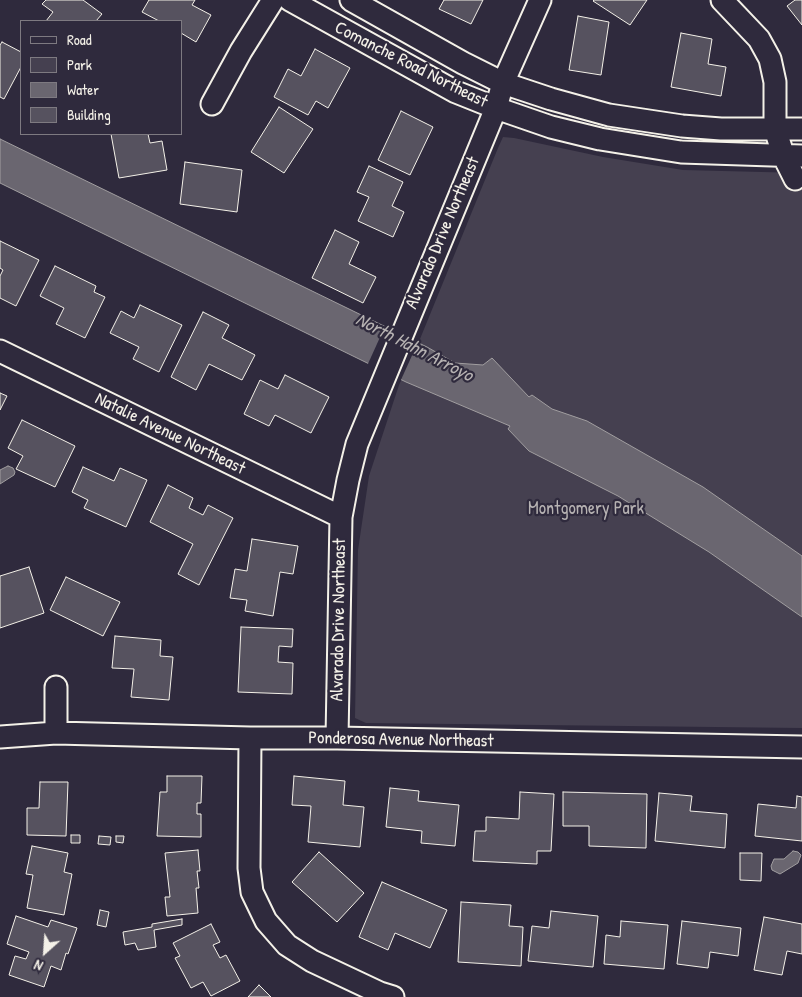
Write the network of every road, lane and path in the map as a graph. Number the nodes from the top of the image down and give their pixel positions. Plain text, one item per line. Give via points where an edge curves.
1 (273, 0) edge
2 (290, 0) edge
3 (350, 0) edge
4 (540, 0) edge
5 (722, 0) edge
6 (503, 83) junction
7 (212, 104) dead end
8 (496, 108) junction
9 (802, 129) edge
10 (775, 130) junction
11 (793, 157) edge
12 (795, 179) dead end
13 (0, 350) edge
14 (341, 517) junction
15 (56, 687) dead end
16 (56, 733) junction
17 (0, 737) edge
18 (250, 738) junction
19 (337, 738) junction
20 (802, 748) edge
21 (393, 997) edge

1 - 7 street
2 - 8 street, Comanche Road Northeast via 456,92
3 - 6 street, Comanche Road Northeast
4 - 6 street, Alvarado Drive Northeast
5 - 10 street via 759,39 770,59 775,82
6 - 8 street, Alvarado Drive Northeast
6 - 10 street, Comanche Road Northeast via 609,115 682,126
8 - 11 street, Comanche Road Northeast via 600,140 681,152
8 - 14 street, Alvarado Drive Northeast via 358,444
9 - 10 street, Comanche Road Northeast
10 - 11 street
11 - 12 street
13 - 14 street, Natalie Avenue Northeast
14 - 19 street, Alvarado Drive Northeast
15 - 16 street
16 - 17 street, Ponderosa Avenue Northeast
16 - 18 street, Ponderosa Avenue Northeast
18 - 19 street, Ponderosa Avenue Northeast
18 - 21 street via 248,868 252,892 266,921 287,944 312,961
19 - 20 street, Ponderosa Avenue Northeast

